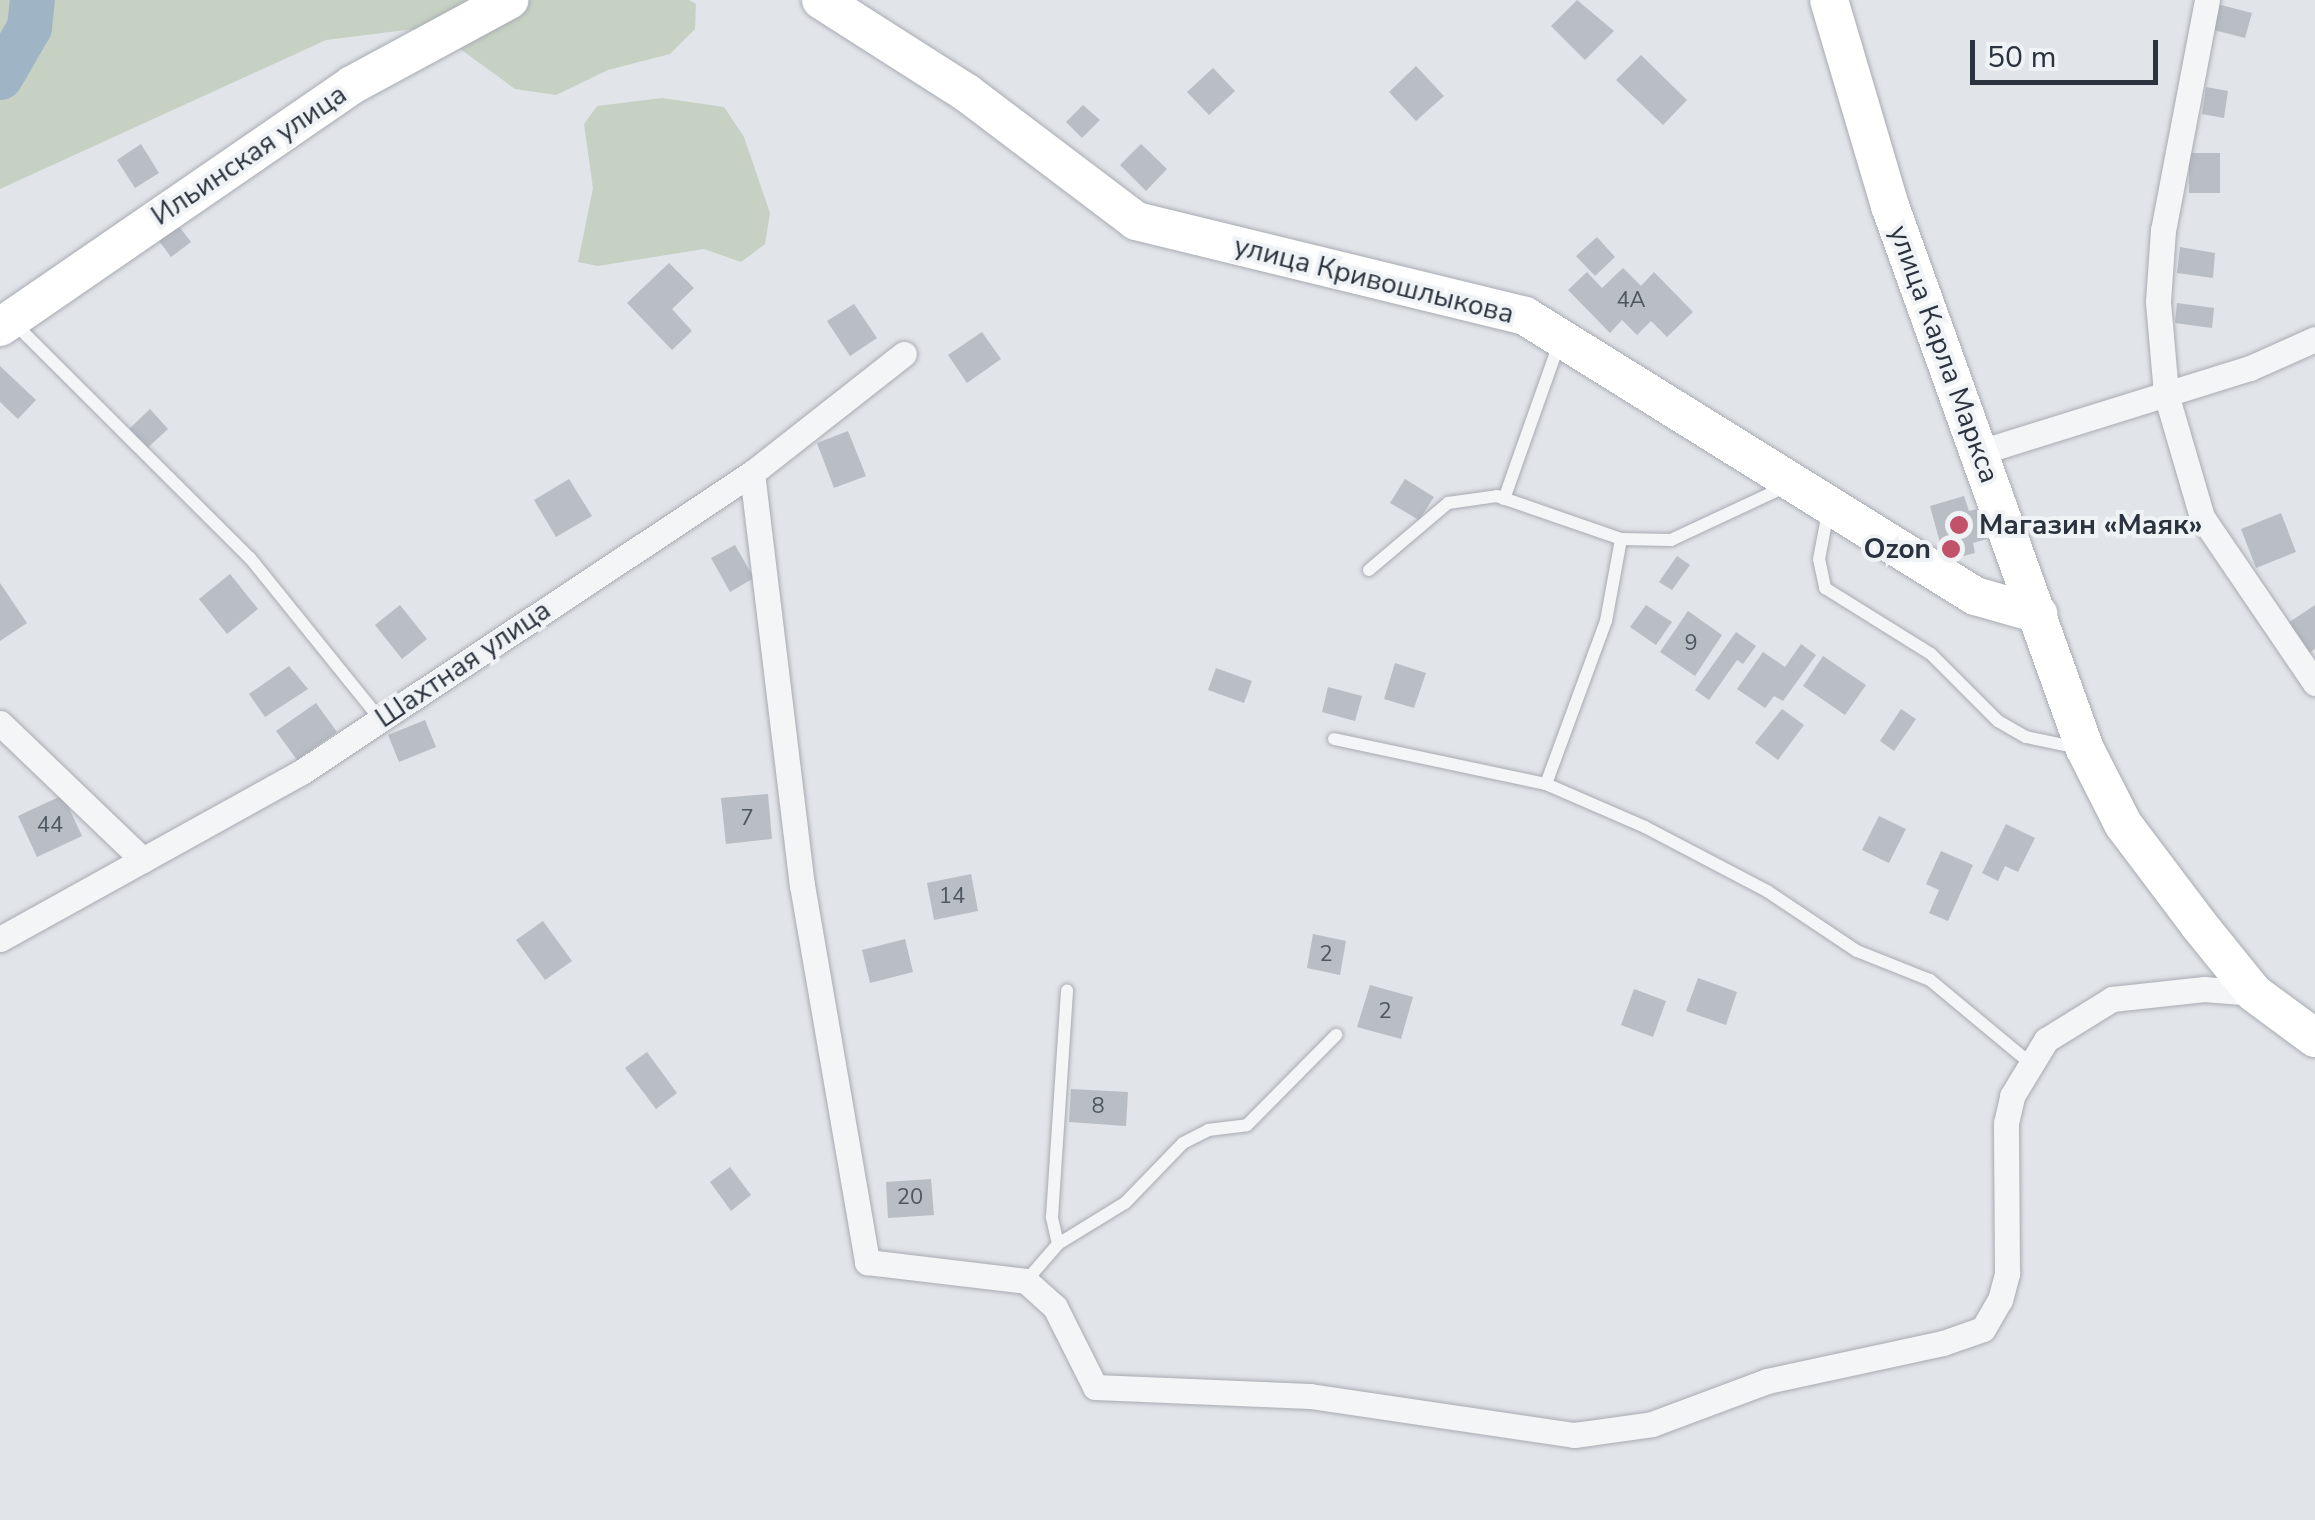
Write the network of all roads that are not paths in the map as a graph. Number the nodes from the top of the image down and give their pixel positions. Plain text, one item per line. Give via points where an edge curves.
1 (509, 0) edge
2 (821, 0) edge
3 (1830, 0) edge
4 (2208, 0) edge
5 (5, 323) edge
6 (1561, 338) junction
7 (2315, 339) edge
8 (904, 354) dead end
9 (2166, 394) junction
10 (1980, 452) junction
11 (752, 472) junction
12 (1794, 483) junction
13 (1504, 499) junction
14 (1830, 505) junction
15 (1620, 538) junction
16 (1369, 570) dead end
17 (2038, 614) junction
18 (2315, 682) edge
19 (380, 719) junction
20 (0, 723) edge
21 (1334, 740) dead end
22 (2085, 749) junction
23 (1546, 784) junction
24 (144, 860) junction
25 (0, 939) edge
26 (1067, 990) dead end
27 (2254, 993) junction
28 (1336, 1036) dead end
29 (2315, 1038) edge
30 (2030, 1063) junction
31 (1058, 1244) junction
32 (1026, 1282) junction

1 - 5 street, Ильинская улица via 352,85
2 - 6 street, улица Кривошлыкова via 966,93 1136,220 1525,316
3 - 10 street, улица Карла Маркса via 1862,121
4 - 9 street via 2163,230 2158,302
5 - 19 lane via 250,558
6 - 12 street, улица Кривошлыкова
6 - 13 lane
7 - 9 street
8 - 11 street, Шахтная улица
9 - 10 street
9 - 18 street via 2202,517
10 - 17 street, улица Карла Маркса
11 - 19 street, Шахтная улица
11 - 32 street via 802,885 867,1262
12 - 14 street, улица Кривошлыкова
12 - 15 lane via 1671,540
13 - 15 lane
13 - 16 lane via 1448,504
14 - 17 street, улица Кривошлыкова via 1975,596
14 - 22 lane via 1819,559 1826,588 1931,654 1998,721 2026,737
15 - 23 lane via 1606,621
17 - 22 street, улица Карла Маркса
19 - 24 street, Шахтная улица via 300,773
20 - 24 street
21 - 23 lane
22 - 27 street, улица Карла Маркса via 2123,824
23 - 30 lane via 1767,891 1857,951 1930,980
24 - 25 street, Шахтная улица
26 - 31 lane via 1052,1217
27 - 29 street, улица Карла Маркса
27 - 30 street via 2204,989 2112,999 2046,1040
28 - 31 lane via 1246,1125 1208,1130 1183,1142 1125,1204
30 - 32 street via 2006,1123 2006,1272 1983,1328 1767,1381 1652,1424 1574,1435 1310,1396 1095,1386 1055,1307
31 - 32 lane

